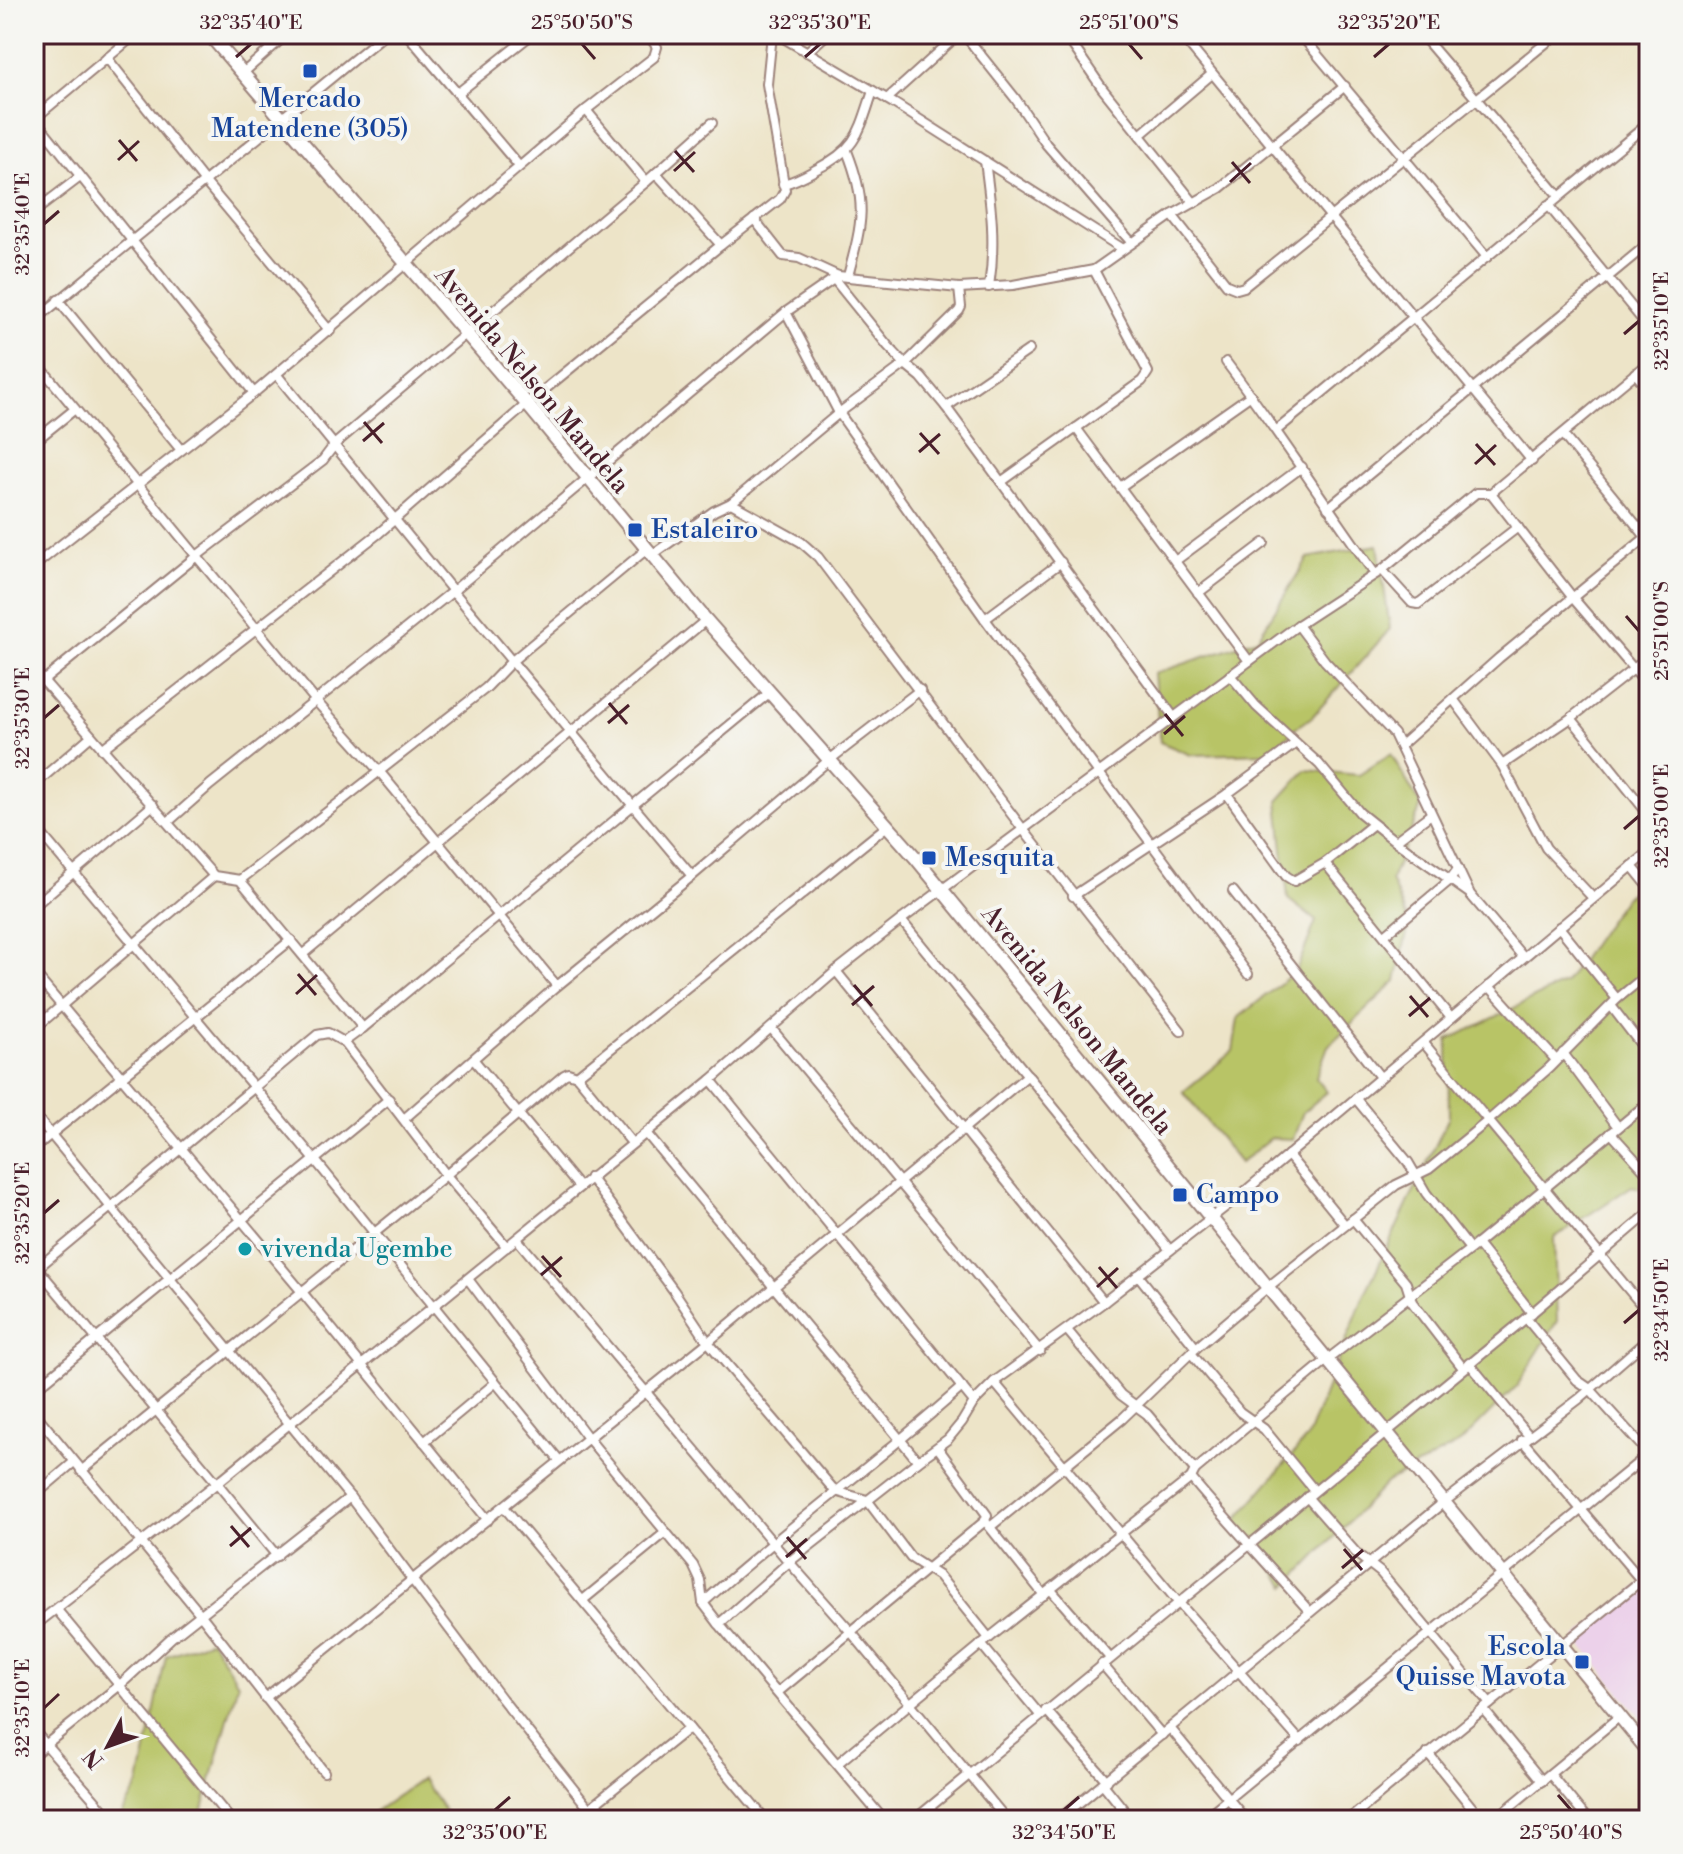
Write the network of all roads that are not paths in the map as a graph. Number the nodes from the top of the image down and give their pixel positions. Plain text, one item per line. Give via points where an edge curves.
1 (136, 34) edge
2 (209, 34) edge
3 (232, 34) edge
4 (287, 34) edge
5 (385, 34) edge
6 (407, 34) edge
7 (532, 34) edge
8 (648, 34) edge
9 (774, 34) edge
10 (827, 34) edge
11 (961, 34) edge
12 (1065, 34) edge
13 (1180, 34) edge
14 (1300, 34) edge
15 (1421, 34) edge
16 (1557, 34) edge
17 (219, 45) junction
18 (807, 52) junction
19 (107, 58) junction
20 (243, 73) junction
21 (1212, 74) junction
22 (1345, 86) junction
23 (873, 91) junction
24 (458, 93) junction
25 (887, 99) junction
26 (1478, 99) junction
27 (586, 110) junction
28 (34, 118) edge
29 (282, 120) junction
30 (712, 123) dead end
31 (1649, 123) edge
32 (1140, 135) junction
33 (1271, 145) junction
34 (847, 151) junction
35 (1406, 158) junction
36 (985, 161) junction
37 (519, 166) junction
38 (656, 173) junction
39 (80, 177) junction
40 (205, 182) junction
41 (646, 182) junction
42 (783, 184) junction
43 (1559, 196) junction
44 (1194, 203) junction
45 (1548, 205) junction
46 (34, 212) edge
47 (1172, 215) junction
48 (1330, 215) junction
49 (754, 219) junction
50 (131, 243) junction
51 (1132, 243) junction
52 (1649, 243) edge
53 (721, 245) junction
54 (1123, 249) junction
55 (1487, 257) junction
56 (405, 265) junction
57 (1094, 270) junction
58 (848, 276) junction
59 (836, 278) junction
60 (1607, 278) junction
61 (989, 287) junction
62 (959, 288) junction
63 (58, 300) junction
64 (786, 312) junction
65 (1413, 316) junction
66 (34, 321) edge
67 (1649, 328) edge
68 (330, 331) junction
69 (464, 334) junction
70 (1029, 350) dead end
71 (34, 359) edge
72 (1226, 362) dead end
73 (1649, 362) edge
74 (905, 364) junction
75 (1635, 373) junction
76 (277, 375) junction
77 (1472, 389) junction
78 (1649, 390) edge
79 (254, 393) junction
80 (1251, 395) junction
81 (527, 404) junction
82 (946, 407) junction
83 (75, 409) junction
84 (839, 413) junction
85 (1076, 428) junction
86 (1277, 430) junction
87 (1563, 435) junction
88 (34, 442) edge
89 (335, 444) junction
90 (181, 450) junction
91 (1532, 461) junction
92 (1302, 467) junction
93 (586, 478) junction
94 (1001, 482) junction
95 (137, 483) junction
96 (1120, 487) junction
97 (1491, 493) junction
98 (731, 503) junction
99 (1328, 508) junction
100 (395, 519) junction
101 (1518, 527) junction
102 (1648, 536) edge
103 (1264, 543) dead end
104 (650, 552) junction
105 (198, 555) junction
106 (1175, 561) junction
107 (1061, 562) junction
108 (34, 566) edge
109 (1378, 572) junction
110 (453, 591) junction
111 (1198, 593) junction
112 (1573, 598) junction
113 (985, 619) junction
114 (706, 620) junction
115 (1298, 625) junction
116 (256, 628) junction
117 (1649, 657) edge
118 (512, 661) junction
119 (1249, 661) junction
120 (34, 670) edge
121 (1634, 670) junction
122 (1230, 675) junction
123 (43, 681) junction
124 (1649, 687) edge
125 (920, 690) junction
126 (769, 693) junction
127 (1453, 699) junction
128 (316, 701) junction
129 (1173, 716) junction
130 (1571, 718) junction
131 (573, 732) junction
132 (91, 736) junction
133 (1296, 743) junction
134 (1400, 746) junction
135 (102, 749) junction
136 (828, 761) junction
137 (1502, 765) junction
138 (379, 771) junction
139 (1099, 773) junction
140 (34, 785) edge
141 (1227, 794) junction
142 (633, 804) junction
143 (153, 805) junction
144 (1431, 814) junction
145 (1649, 815) edge
146 (168, 822) junction
147 (34, 825) edge
148 (1372, 825) junction
149 (887, 826) junction
150 (1022, 828) junction
151 (1395, 841) junction
152 (439, 844) junction
153 (1151, 845) junction
154 (1649, 852) edge
155 (1325, 863) junction
156 (1632, 866) junction
157 (1458, 869) junction
158 (75, 873) junction
159 (214, 876) junction
160 (692, 876) junction
161 (240, 880) junction
162 (1449, 881) junction
163 (1649, 887) edge
164 (941, 889) junction
165 (1233, 891) dead end
166 (1469, 893) junction
167 (1073, 896) junction
168 (1593, 898) junction
169 (34, 906) edge
170 (500, 916) junction
171 (901, 920) junction
172 (1559, 927) junction
173 (1386, 934) junction
174 (291, 940) junction
175 (134, 944) junction
176 (303, 954) junction
177 (1523, 957) junction
178 (836, 971) junction
179 (34, 973) edge
180 (1649, 973) edge
181 (1248, 974) dead end
182 (557, 986) junction
183 (1489, 986) junction
184 (1614, 1003) junction
185 (63, 1005) junction
186 (195, 1016) junction
187 (1451, 1018) junction
188 (363, 1028) junction
189 (771, 1028) junction
190 (34, 1029) edge
191 (1181, 1031) dead end
192 (344, 1042) junction
193 (1423, 1042) junction
194 (1649, 1055) edge
195 (1560, 1056) junction
196 (474, 1060) junction
197 (1028, 1075) junction
198 (577, 1076) junction
199 (123, 1077) junction
200 (1380, 1077) junction
201 (711, 1080) junction
202 (255, 1088) junction
203 (389, 1099) junction
204 (1356, 1099) junction
205 (1649, 1102) edge
206 (34, 1114) edge
207 (518, 1114) junction
208 (404, 1119) junction
209 (1489, 1120) junction
210 (965, 1128) junction
211 (1614, 1130) junction
212 (646, 1133) junction
213 (50, 1134) junction
214 (632, 1143) junction
215 (34, 1148) edge
216 (181, 1148) junction
217 (1288, 1155) junction
218 (315, 1160) junction
219 (446, 1175) junction
220 (1649, 1175) edge
221 (1416, 1176) junction
222 (590, 1177) junction
223 (900, 1181) junction
224 (579, 1187) junction
225 (1545, 1188) junction
226 (110, 1207) junction
227 (1649, 1213) edge
228 (1211, 1218) junction
229 (241, 1221) junction
230 (1349, 1222) junction
231 (375, 1233) junction
232 (836, 1233) junction
233 (517, 1239) junction
234 (1474, 1246) junction
235 (507, 1247) junction
236 (1170, 1250) junction
237 (1600, 1254) junction
238 (35, 1268) edge
239 (1138, 1275) junction
240 (468, 1279) junction
241 (169, 1281) junction
242 (772, 1286) junction
243 (1268, 1287) junction
244 (302, 1292) junction
245 (1410, 1296) junction
246 (1104, 1302) junction
247 (433, 1306) junction
248 (1649, 1314) edge
249 (1529, 1316) junction
250 (1067, 1330) junction
251 (95, 1339) junction
252 (1648, 1341) edge
253 (708, 1342) junction
254 (1040, 1351) junction
255 (1193, 1351) junction
256 (230, 1353) junction
257 (1328, 1359) junction
258 (361, 1365) junction
259 (1466, 1366) junction
260 (994, 1382) junction
261 (495, 1383) junction
262 (962, 1387) junction
263 (1590, 1389) junction
264 (34, 1390) edge
265 (646, 1390) junction
266 (974, 1402) junction
267 (1137, 1406) junction
268 (156, 1410) junction
269 (34, 1412) edge
270 (1254, 1421) junction
271 (290, 1425) junction
272 (1386, 1431) junction
273 (588, 1438) junction
274 (1525, 1438) junction
275 (902, 1440) junction
276 (424, 1442) junction
277 (938, 1448) junction
278 (1649, 1454) edge
279 (559, 1460) junction
280 (918, 1461) junction
281 (74, 1462) junction
282 (1064, 1467) junction
283 (81, 1471) junction
284 (1193, 1474) junction
285 (217, 1483) junction
286 (835, 1491) junction
287 (1311, 1493) junction
288 (34, 1496) edge
289 (350, 1497) junction
290 (867, 1500) junction
291 (1444, 1502) junction
292 (504, 1507) junction
293 (1582, 1510) junction
294 (488, 1520) junction
295 (988, 1524) junction
296 (666, 1532) junction
297 (1122, 1535) junction
298 (142, 1542) junction
299 (772, 1542) junction
300 (1250, 1545) junction
301 (277, 1556) junction
302 (789, 1562) junction
303 (1370, 1563) junction
304 (926, 1569) junction
305 (1503, 1574) junction
306 (1649, 1574) edge
307 (414, 1579) junction
308 (1641, 1580) junction
309 (1048, 1593) junction
310 (583, 1600) junction
311 (1178, 1602) junction
312 (703, 1603) junction
313 (57, 1610) junction
314 (1310, 1612) junction
315 (201, 1615) junction
316 (719, 1624) junction
317 (34, 1626) edge
318 (851, 1632) junction
319 (1432, 1634) junction
320 (985, 1641) junction
321 (1562, 1647) junction
322 (1106, 1661) junction
323 (1239, 1671) junction
324 (120, 1685) junction
325 (778, 1692) junction
326 (265, 1698) junction
327 (911, 1704) junction
328 (1486, 1706) junction
329 (1043, 1712) junction
330 (1620, 1716) junction
331 (689, 1728) junction
332 (1170, 1728) junction
333 (34, 1731) edge
334 (1162, 1735) junction
335 (1300, 1741) junction
336 (45, 1745) junction
337 (1649, 1752) edge
338 (1428, 1753) junction
339 (34, 1754) edge
340 (837, 1764) junction
341 (324, 1772) dead end
342 (969, 1774) junction
343 (1550, 1774) junction
344 (1542, 1781) junction
345 (1105, 1783) junction
346 (1229, 1798) junction
347 (589, 1809) junction
348 (1649, 1811) edge
349 (1353, 1818) edge
350 (112, 1820) edge
351 (231, 1820) edge
352 (575, 1820) edge
353 (598, 1820) edge
354 (766, 1820) edge
355 (884, 1820) edge
356 (914, 1820) edge
357 (1007, 1820) edge
358 (1058, 1820) edge
359 (1132, 1820) edge
360 (1202, 1820) edge
361 (1246, 1820) edge
362 (1482, 1820) edge
363 (1494, 1820) edge
364 (1588, 1820) edge
365 (1638, 1820) edge

1 - 19 street
2 - 17 street, Avenida Nelson Mandela
3 - 17 street
4 - 20 street
5 - 29 street
6 - 24 street
7 - 24 street
8 - 27 street via 657,47 654,57
9 - 18 street
9 - 42 street via 767,84
10 - 18 street
11 - 25 street
11 - 51 street via 1055,156
12 - 32 street
13 - 21 street
14 - 22 street
15 - 26 street
16 - 26 street
17 - 20 street, Avenida Nelson Mandela
18 - 23 street
19 - 28 street
19 - 40 street
20 - 29 street, Avenida Nelson Mandela
21 - 32 street
21 - 33 street
22 - 33 street
22 - 35 street
23 - 25 street
23 - 34 street
24 - 37 street
25 - 36 street
26 - 35 street
26 - 43 street
27 - 37 street
27 - 41 street
28 - 39 street
29 - 40 street
29 - 56 street, Avenida Nelson Mandela
30 - 38 street
31 - 43 street
32 - 44 street
33 - 44 street
33 - 48 street
34 - 42 street
34 - 58 street via 862,207
35 - 48 street
35 - 55 street
36 - 54 street
36 - 61 street via 994,228
37 - 56 street
38 - 41 street
38 - 53 street
39 - 46 street
39 - 50 street
40 - 50 street
40 - 68 street
41 - 69 street
42 - 49 street via 784,195
43 - 45 street
44 - 47 street
45 - 55 street
45 - 60 street
47 - 48 street via 1227,285 1237,289
47 - 51 street
48 - 65 street
49 - 53 street
49 - 59 street via 783,256 799,258
50 - 63 street
50 - 79 street
51 - 54 street
52 - 60 street
53 - 81 street
54 - 57 street
55 - 65 street
56 - 68 street
56 - 69 street, Avenida Nelson Mandela
57 - 61 street
57 - 85 street via 1148,372
58 - 59 street
58 - 62 street
59 - 64 street
59 - 74 street
60 - 67 street
60 - 77 street
61 - 62 street
62 - 74 street via 959,311
63 - 66 street
63 - 90 street
64 - 84 street
64 - 93 street
65 - 77 street
65 - 86 street
68 - 76 street
69 - 81 street, Avenida Nelson Mandela
69 - 89 street
70 - 82 street
71 - 83 street
72 - 80 street
73 - 75 street
74 - 82 street
74 - 84 street
75 - 78 street
75 - 87 street
76 - 79 street
76 - 89 street
77 - 91 street
77 - 99 street
79 - 90 street
80 - 86 street
80 - 96 street
81 - 93 street, Avenida Nelson Mandela
81 - 100 street
82 - 94 street
83 - 88 street
83 - 95 street
84 - 98 street
84 - 113 street
85 - 94 street
85 - 96 street
86 - 92 street
87 - 91 street
87 - 102 street
89 - 100 street
89 - 105 street via 323,460
90 - 95 street
91 - 97 street
92 - 99 street
92 - 106 street
93 - 104 street, Avenida Nelson Mandela
93 - 110 street
94 - 107 street
95 - 105 street
95 - 108 street
96 - 106 street
97 - 101 street
97 - 109 street via 1476,493
98 - 104 street
98 - 125 street via 818,557
99 - 109 street
100 - 110 street
100 - 116 street
101 - 109 street via 1418,604
101 - 112 street
102 - 112 street
103 - 111 street
104 - 114 street, Avenida Nelson Mandela
104 - 118 street
105 - 116 street
105 - 123 street
106 - 111 street
107 - 113 street
107 - 129 street
109 - 115 street
110 - 118 street
110 - 128 street
111 - 119 street
112 - 121 street
112 - 127 street
113 - 139 street
114 - 126 street, Avenida Nelson Mandela
114 - 131 street
115 - 119 street
115 - 134 street via 1325,661 1382,718
116 - 128 street
116 - 135 street
117 - 121 street
118 - 131 street
118 - 138 street via 486,688
119 - 122 street
120 - 123 street
121 - 124 street
121 - 130 street
122 - 129 street
122 - 133 street
123 - 132 street
125 - 136 street
125 - 150 street
126 - 136 street, Avenida Nelson Mandela
126 - 142 street
127 - 134 street
127 - 137 street
128 - 138 street
128 - 146 street
129 - 139 street
130 - 137 street
130 - 145 street
131 - 142 street
131 - 152 street
132 - 135 street
132 - 140 street
133 - 141 street
133 - 148 street
134 - 144 street
135 - 143 street
136 - 149 street, Avenida Nelson Mandela
136 - 160 street
137 - 168 street via 1541,841
138 - 152 street
138 - 161 street
139 - 150 street
139 - 153 street
141 - 153 street
141 - 155 street via 1290,880
142 - 160 street
142 - 170 street
143 - 146 street
143 - 158 street
144 - 151 street
144 - 157 street
146 - 159 street
147 - 158 street
148 - 151 street
148 - 155 street
149 - 164 street, Avenida Nelson Mandela
149 - 198 street
150 - 164 street
150 - 167 street
151 - 162 street
152 - 170 street
152 - 176 street
153 - 167 street
153 - 181 street
154 - 156 street
155 - 173 street
156 - 163 street
156 - 168 street
157 - 162 street
157 - 166 street
158 - 169 street
158 - 175 street
159 - 161 street
159 - 175 street
160 - 182 street
161 - 174 street
162 - 166 street
162 - 173 street
164 - 171 street
164 - 228 street, Avenida Nelson Mandela
165 - 200 street
166 - 177 street
167 - 191 street
168 - 172 street
170 - 182 street
170 - 188 street
171 - 178 street
171 - 197 street
172 - 177 street
172 - 184 street
173 - 187 street
174 - 176 street
174 - 186 street
175 - 185 street
175 - 186 street
176 - 188 street
177 - 183 street
178 - 189 street
178 - 210 street
179 - 185 street
180 - 184 street
182 - 196 street
183 - 187 street
183 - 195 street
184 - 194 street
184 - 195 street
185 - 190 street
185 - 199 street
186 - 199 street
186 - 202 street
187 - 193 street
188 - 192 street
189 - 201 street
189 - 223 street
192 - 202 street via 328,1033 317,1035
192 - 203 street
193 - 200 street
193 - 209 street
195 - 209 street
195 - 211 street
196 - 207 street
196 - 208 street
197 - 210 street
197 - 236 street
198 - 207 street via 564,1075
198 - 214 street
199 - 213 street
199 - 216 street
200 - 204 street
201 - 212 street
201 - 232 street
202 - 216 street
202 - 218 street
203 - 208 street
203 - 218 street
204 - 217 street
204 - 221 street
205 - 211 street
206 - 213 street
207 - 219 street
207 - 224 street
208 - 219 street
209 - 221 street
209 - 225 street
210 - 223 street
210 - 246 street
211 - 220 street
211 - 225 street
212 - 214 street
212 - 242 street
213 - 215 street
213 - 226 street
214 - 222 street
216 - 226 street
216 - 229 street
217 - 228 street
217 - 230 street
218 - 229 street
218 - 231 street
219 - 231 street
219 - 235 street
221 - 230 street
221 - 234 street
222 - 224 street
222 - 253 street
223 - 232 street
223 - 254 street
224 - 233 street
225 - 234 street
225 - 237 street
226 - 238 street
226 - 241 street
227 - 237 street
228 - 236 street
228 - 243 street, Avenida Nelson Mandela
229 - 241 street
229 - 244 street
230 - 243 street
230 - 245 street via 1406,1283
231 - 244 street
231 - 247 street
232 - 242 street
232 - 262 street
233 - 235 street
233 - 265 street
234 - 245 street
234 - 249 street
235 - 240 street
236 - 239 street
237 - 248 street
237 - 249 street
238 - 251 street
239 - 246 street
239 - 255 street
240 - 247 street
240 - 273 street
241 - 251 street
241 - 256 street
242 - 253 street
242 - 275 street
243 - 255 street
243 - 257 street, Avenida Nelson Mandela
244 - 256 street
244 - 258 street
245 - 257 street
245 - 259 street
246 - 250 street
247 - 258 street
247 - 261 street
249 - 259 street
249 - 263 street via 1577,1380
250 - 254 street
250 - 267 street
251 - 264 street
251 - 268 street
252 - 263 street
253 - 265 street
253 - 286 street
254 - 260 street
255 - 267 street
255 - 270 street via 1240,1412
256 - 268 street
256 - 271 street
257 - 270 street
257 - 272 street, Avenida Nelson Mandela
258 - 271 street
258 - 276 street
259 - 272 street
259 - 274 street
260 - 266 street
260 - 282 street
261 - 276 street
261 - 279 street
262 - 266 street
262 - 275 street
263 - 274 street
263 - 278 street
265 - 273 street
265 - 299 street
266 - 277 street
267 - 282 street
267 - 284 street
268 - 283 street
268 - 285 street
269 - 281 street
270 - 284 street
270 - 287 street
271 - 285 street
271 - 289 street
272 - 287 street
272 - 291 street, Avenida Nelson Mandela
273 - 279 street
273 - 296 street
274 - 291 street
274 - 293 street
275 - 280 street
275 - 286 street
276 - 294 street
277 - 280 street
277 - 295 street via 987,1515
278 - 293 street
279 - 292 street
280 - 290 street
281 - 283 street
281 - 288 street
282 - 295 street
282 - 297 street
283 - 298 street
284 - 297 street
284 - 300 street
285 - 298 street
285 - 301 street
286 - 290 street
286 - 299 street
287 - 300 street
287 - 303 street via 1357,1554
289 - 301 street
289 - 307 street
290 - 302 street
290 - 304 street via 911,1558
291 - 303 street
291 - 305 street, Avenida Nelson Mandela
292 - 294 street
292 - 310 street
293 - 305 street
293 - 308 street
294 - 307 street
295 - 304 street
295 - 309 street
296 - 310 street
296 - 312 street via 693,1565
297 - 309 street
297 - 311 street
298 - 313 street
298 - 315 street
299 - 302 street
299 - 312 street
300 - 311 street
300 - 314 street
301 - 315 street
302 - 316 street
302 - 318 street
303 - 314 street
303 - 319 street
304 - 318 street
304 - 320 street via 939,1576
305 - 319 street
305 - 321 street, Avenida Nelson Mandela
306 - 308 street
307 - 326 street
307 - 347 street
308 - 321 street
309 - 320 street
309 - 322 street
310 - 331 street
311 - 322 street
311 - 323 street
312 - 316 street
313 - 317 street
313 - 324 street
314 - 323 street
315 - 324 street
315 - 326 street
316 - 325 street
318 - 325 street
318 - 327 street
319 - 328 street
319 - 335 street
320 - 327 street
320 - 329 street
321 - 328 street
321 - 330 street, Avenida Nelson Mandela
322 - 329 street
322 - 334 street
323 - 332 street
323 - 335 street
324 - 336 street
324 - 351 street
325 - 340 street
326 - 341 street
327 - 340 street
327 - 342 street
328 - 338 street
328 - 344 street
329 - 342 street
329 - 345 street
330 - 337 street, Avenida Nelson Mandela
330 - 343 street
331 - 347 street
331 - 354 street
332 - 334 street
332 - 346 street
333 - 336 street
334 - 345 street
335 - 346 street
336 - 339 street
336 - 350 street
338 - 349 street
338 - 362 street
340 - 355 street
342 - 356 street
342 - 357 street
343 - 344 street
343 - 364 street
344 - 363 street
345 - 358 street
345 - 359 street
346 - 360 street
346 - 361 street
347 - 352 street
347 - 353 street
348 - 365 street

